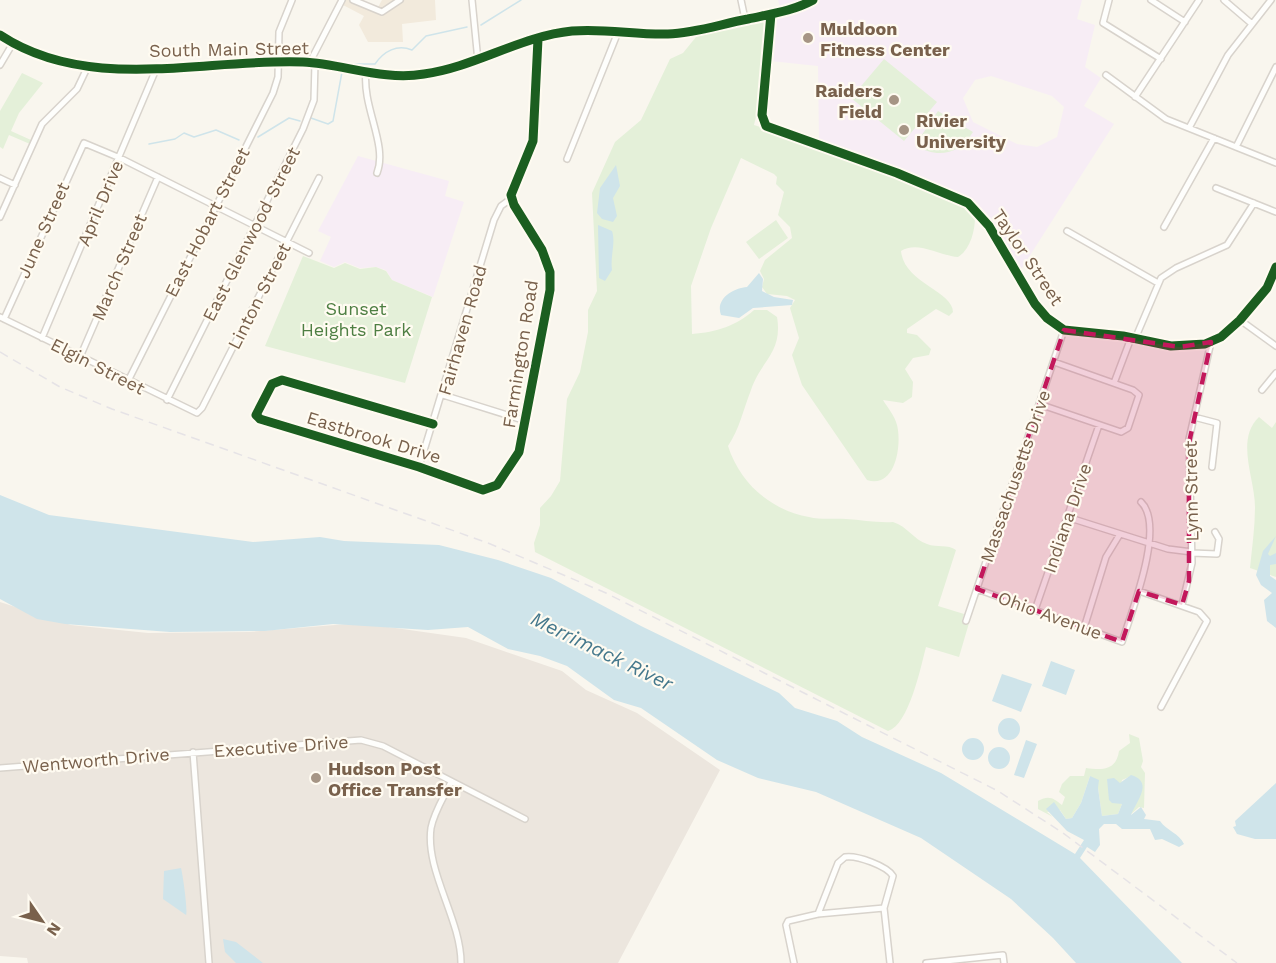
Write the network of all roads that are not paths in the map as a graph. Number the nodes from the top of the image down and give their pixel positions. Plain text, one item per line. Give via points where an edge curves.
1 (292, 0) edge
2 (342, 0) edge
3 (352, 0) edge
4 (400, 0) edge
5 (472, 0) edge
6 (741, 0) edge
7 (813, 0) edge
8 (1109, 0) edge
9 (1151, 0) edge
10 (1199, 0) edge
11 (1224, 0) edge
12 (1271, 0) edge
13 (771, 14) junction
14 (745, 19) junction
15 (1185, 22) junction
16 (1252, 24) junction
17 (618, 32) junction
18 (0, 35) edge
19 (538, 39) junction
20 (13, 43) junction
21 (1161, 58) junction
22 (478, 61) junction
23 (279, 62) junction
24 (313, 63) junction
25 (0, 65) edge
26 (88, 66) junction
27 (157, 67) junction
28 (1276, 67) edge
29 (366, 72) junction
30 (1106, 75) dead end
31 (1135, 97) junction
32 (1189, 128) junction
33 (1214, 138) junction
34 (1236, 147) junction
35 (120, 158) junction
36 (567, 159) dead end
37 (1275, 160) edge
38 (376, 173) dead end
39 (158, 177) junction
40 (0, 178) edge
41 (319, 178) dead end
42 (15, 185) junction
43 (1216, 188) dead end
44 (512, 198) junction
45 (1254, 203) junction
46 (214, 206) junction
47 (1276, 212) edge
48 (0, 217) edge
49 (255, 226) junction
50 (1164, 227) dead end
51 (1067, 231) dead end
52 (286, 242) junction
53 (309, 253) dead end
54 (1276, 267) edge
55 (1158, 283) junction
56 (2, 318) edge
57 (1240, 320) junction
58 (1064, 330) junction
59 (42, 338) junction
60 (1133, 338) junction
61 (1211, 342) junction
62 (1276, 346) edge
63 (80, 357) junction
64 (1054, 362) junction
65 (1276, 373) edge
66 (128, 381) junction
67 (1114, 383) junction
68 (1262, 390) dead end
69 (443, 395) junction
70 (167, 400) junction
71 (1039, 404) junction
72 (197, 413) joint
73 (1194, 417) junction
74 (526, 421) junction
75 (433, 424) junction
76 (1099, 425) junction
77 (419, 467) junction
78 (1212, 467) dead end
79 (483, 490) joint
80 (1140, 502) dead end
81 (1067, 517) junction
82 (1215, 532) dead end
83 (1120, 534) junction
84 (1149, 543) junction
85 (1192, 552) junction
86 (977, 589) junction
87 (1139, 591) junction
88 (1182, 605) junction
89 (1035, 610) junction
90 (966, 621) dead end
91 (1084, 628) junction
92 (1161, 706) dead end
93 (193, 752) junction
94 (0, 768) edge
95 (451, 782) junction
96 (525, 819) dead end
97 (884, 908) junction
98 (818, 914) junction
99 (946, 962) edge
100 (209, 963) edge
101 (461, 963) edge
102 (794, 963) edge
103 (890, 963) edge
104 (926, 963) edge
105 (1004, 963) edge

1 - 23 street, East Hobart Street via 279,32
2 - 24 street
3 - 4 street via 382,12
5 - 22 street
6 - 14 street
7 - 13 street, South Main Street
8 - 21 street via 1103,23
9 - 15 street
10 - 15 street
11 - 16 street
12 - 16 street
13 - 14 street, South Main Street
13 - 58 street, Taylor Street via 764,124 968,203 989,226 1035,304
14 - 17 street, South Main Street via 688,32
15 - 21 street
16 - 32 street via 1223,63
17 - 19 street, South Main Street via 571,31
17 - 36 street
18 - 20 street, South Main Street
19 - 22 street, South Main Street
19 - 44 street via 533,141
20 - 25 street
20 - 26 street, South Main Street via 47,57
21 - 31 street
22 - 29 street, South Main Street via 424,75
23 - 24 street, South Main Street
23 - 27 street, South Main Street
23 - 46 street, East Hobart Street via 273,93
24 - 29 street, South Main Street
24 - 49 street, East Glenwood Street via 312,108
26 - 27 street, South Main Street
26 - 42 street via 77,89 42,124
27 - 35 street, April Drive
28 - 34 street
29 - 38 street via 368,110 380,147
30 - 31 street
31 - 32 street via 1162,117
32 - 33 street
33 - 34 street
33 - 50 street
34 - 37 street
35 - 39 street
35 - 56 street, June Street via 84,143
35 - 59 street, April Drive
39 - 46 street
39 - 63 street, March Street
40 - 42 street
41 - 52 street, Linton Street
42 - 48 street
43 - 45 street
44 - 69 street, Fairhaven Road via 494,220
44 - 74 street, Farmington Road via 542,250 550,281
45 - 47 street
45 - 55 street via 1227,245 1164,274
46 - 49 street
46 - 66 street, East Hobart Street
49 - 52 street
49 - 70 street, East Glenwood Street
51 - 55 street
52 - 53 street
52 - 72 street, Linton Street
54 - 57 street, Taylor Street via 1267,288
55 - 60 street
56 - 59 street, Elgin Street
57 - 61 street, Taylor Street
57 - 62 street
58 - 60 street, Taylor Street
58 - 64 street, Massachusetts Drive
59 - 63 street, Elgin Street
60 - 61 street, Taylor Street via 1180,347
60 - 67 street
61 - 73 street, Lynn Street
63 - 66 street, Elgin Street
64 - 67 street
64 - 71 street, Massachusetts Drive
65 - 68 street
66 - 70 street, Elgin Street
67 - 76 street via 1139,395 1128,428 1124,431
69 - 74 street
69 - 75 street, Fairhaven Road
70 - 72 street, Elgin Street
71 - 76 street
71 - 86 street, Massachusetts Drive
73 - 78 street via 1217,423
73 - 85 street, Lynn Street via 1188,452
74 - 79 street, Farmington Road via 515,460 497,485
75 - 77 street, Fairhaven Road
75 - 77 street, Eastbrook Drive via 282,380 272,384 256,415
76 - 81 street, Indiana Drive
77 - 79 street, Eastbrook Drive
80 - 84 street via 1147,511
81 - 83 street
81 - 89 street, Indiana Drive
82 - 85 street via 1219,539 1217,554
83 - 84 street
83 - 91 street via 1106,556
84 - 85 street
84 - 87 street
85 - 88 street, Lynn Street
86 - 89 street, Ohio Avenue
86 - 90 street, Massachusetts Drive
87 - 88 street
87 - 91 street, Ohio Avenue via 1122,642
88 - 92 street via 1206,618 1206,626
89 - 91 street, Ohio Avenue
93 - 94 street, Wentworth Drive
93 - 95 street, Executive Drive via 361,740 383,746
93 - 100 street, Executive Drive
95 - 96 street, Executive Drive
95 - 101 street via 435,816 431,842
97 - 98 street
97 - 98 street via 893,881 891,873 849,856 838,863
97 - 103 street
98 - 102 street via 788,921 786,925
99 - 104 street
99 - 105 street via 1003,955

